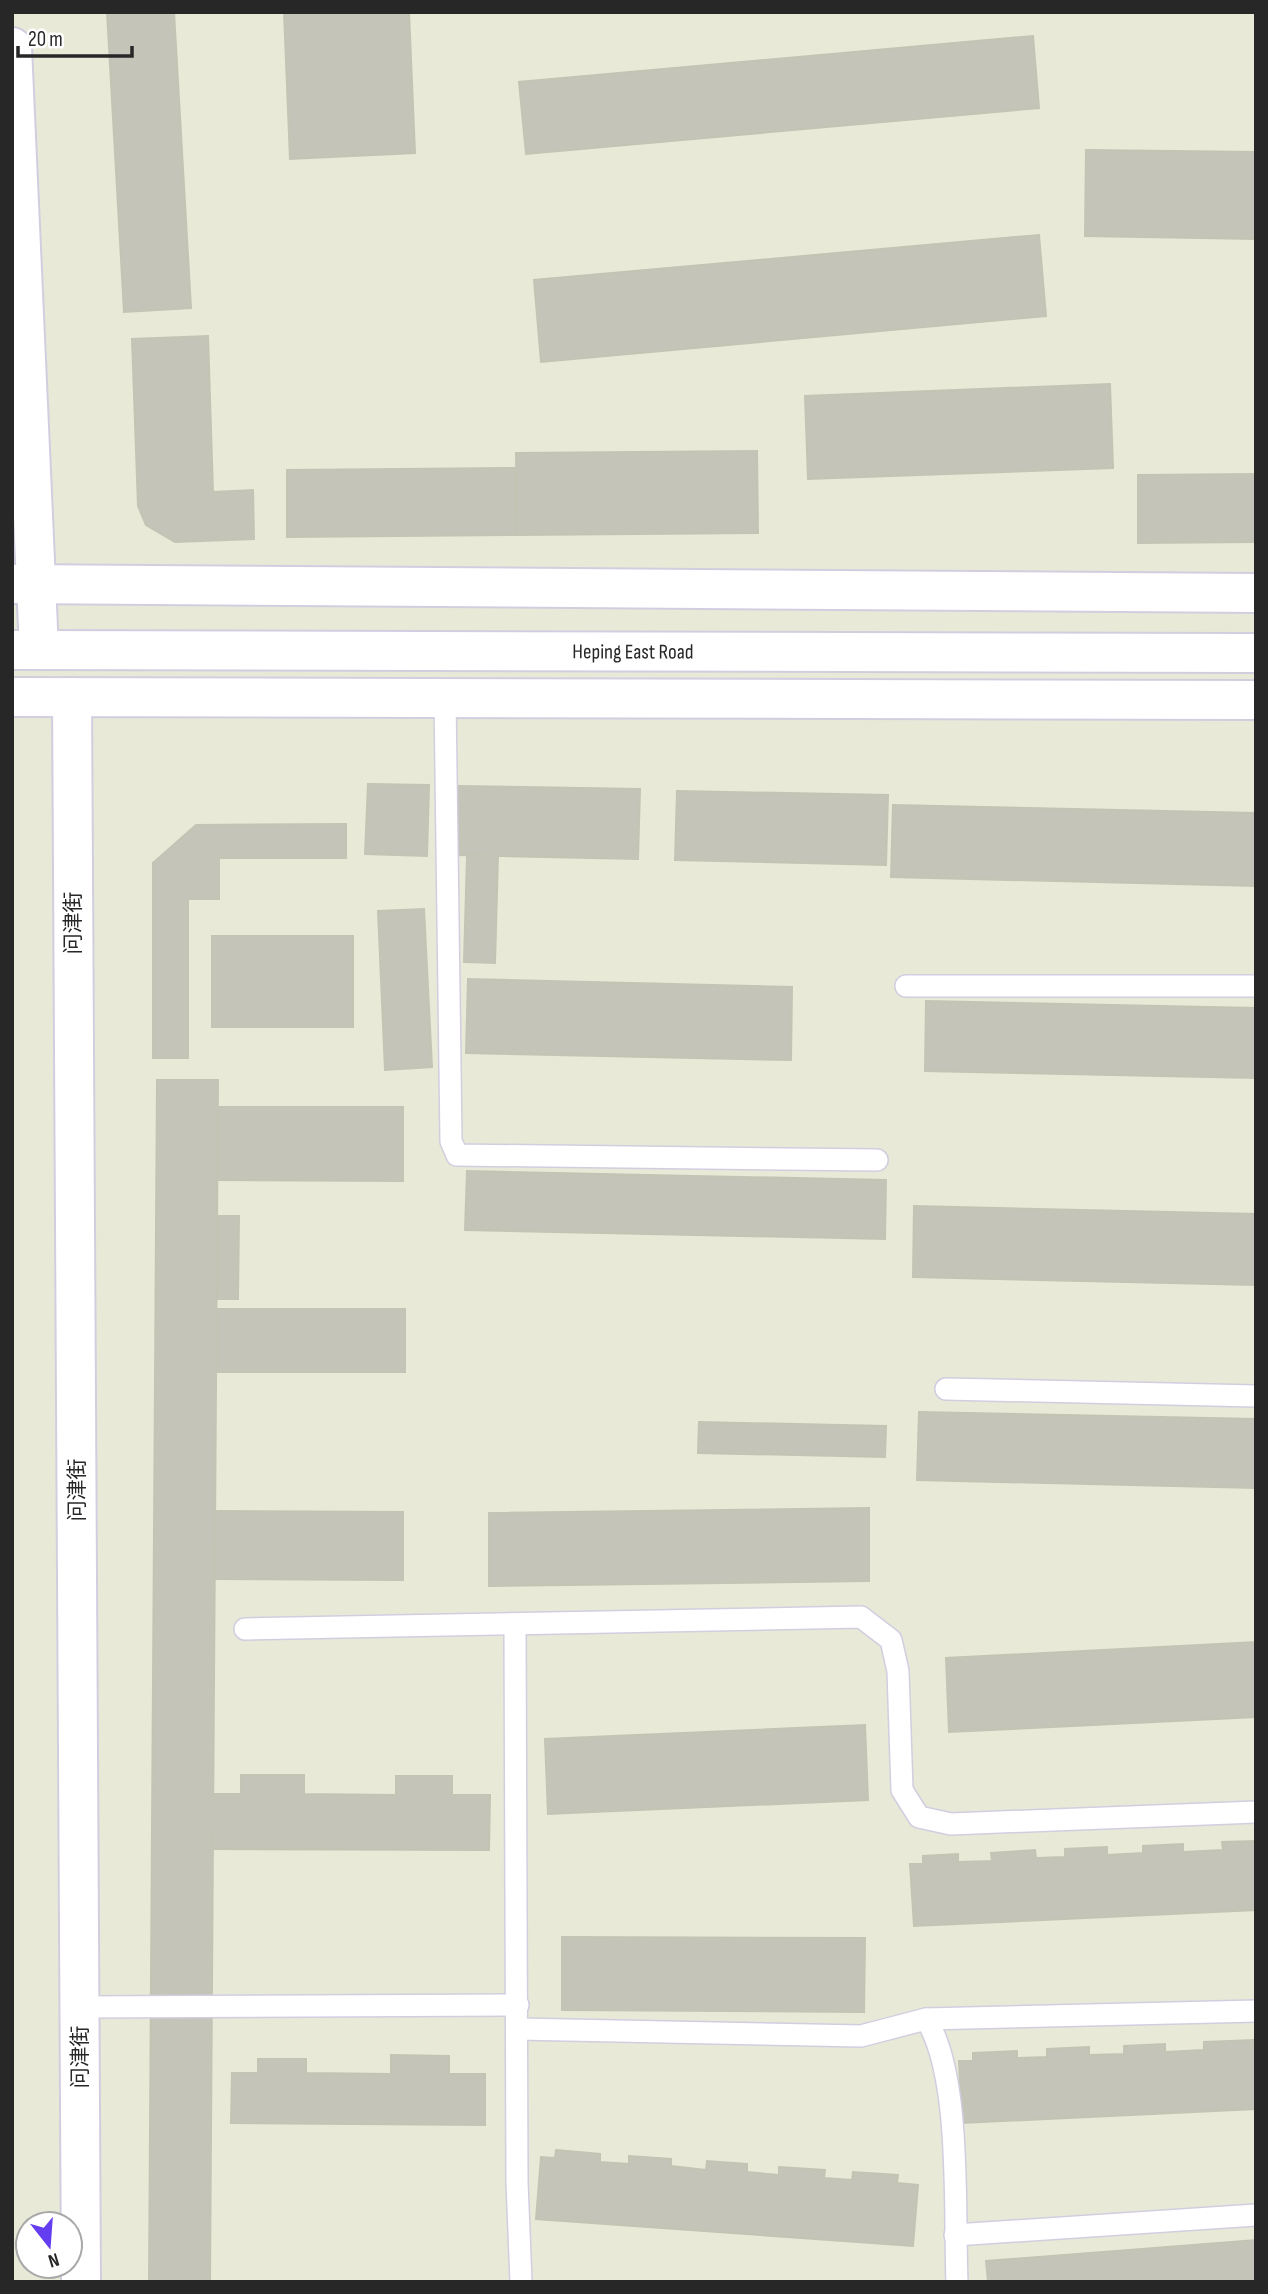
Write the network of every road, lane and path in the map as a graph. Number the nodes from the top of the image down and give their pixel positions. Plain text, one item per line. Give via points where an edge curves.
1 (12, 47) edge
2 (24, 584) edge
3 (1256, 593) edge
4 (26, 650) edge
5 (1256, 653) edge
6 (12, 697) edge
7 (72, 697) junction
8 (445, 698) junction
9 (1256, 700) edge
10 (906, 986) dead end
11 (1256, 986) edge
12 (877, 1160) dead end
13 (946, 1389) dead end
14 (1256, 1396) edge
15 (515, 1624) junction
16 (245, 1629) dead end
17 (1256, 1812) edge
18 (518, 2005) junction
19 (79, 2007) junction
20 (1256, 2011) edge
21 (926, 2019) junction
22 (518, 2029) junction
23 (1256, 2215) edge
24 (955, 2235) junction
25 (81, 2282) edge
26 (521, 2282) edge
27 (957, 2282) edge

1 - 2 street
2 - 3 street
2 - 4 street
4 - 5 street, Heping East Road
6 - 7 street
7 - 8 street
7 - 19 street, 问津街
8 - 9 street
8 - 12 lane via 451,1141 457,1156
10 - 11 lane
13 - 14 lane
15 - 16 lane
15 - 17 lane via 861,1618 891,1640 898,1671 902,1790 919,1817 951,1824
15 - 18 lane
18 - 19 lane
18 - 22 lane
19 - 25 street, 问津街
20 - 21 lane
21 - 22 lane via 861,2036
21 - 24 lane via 939,2046 949,2088
22 - 26 lane
23 - 24 lane
24 - 27 lane

